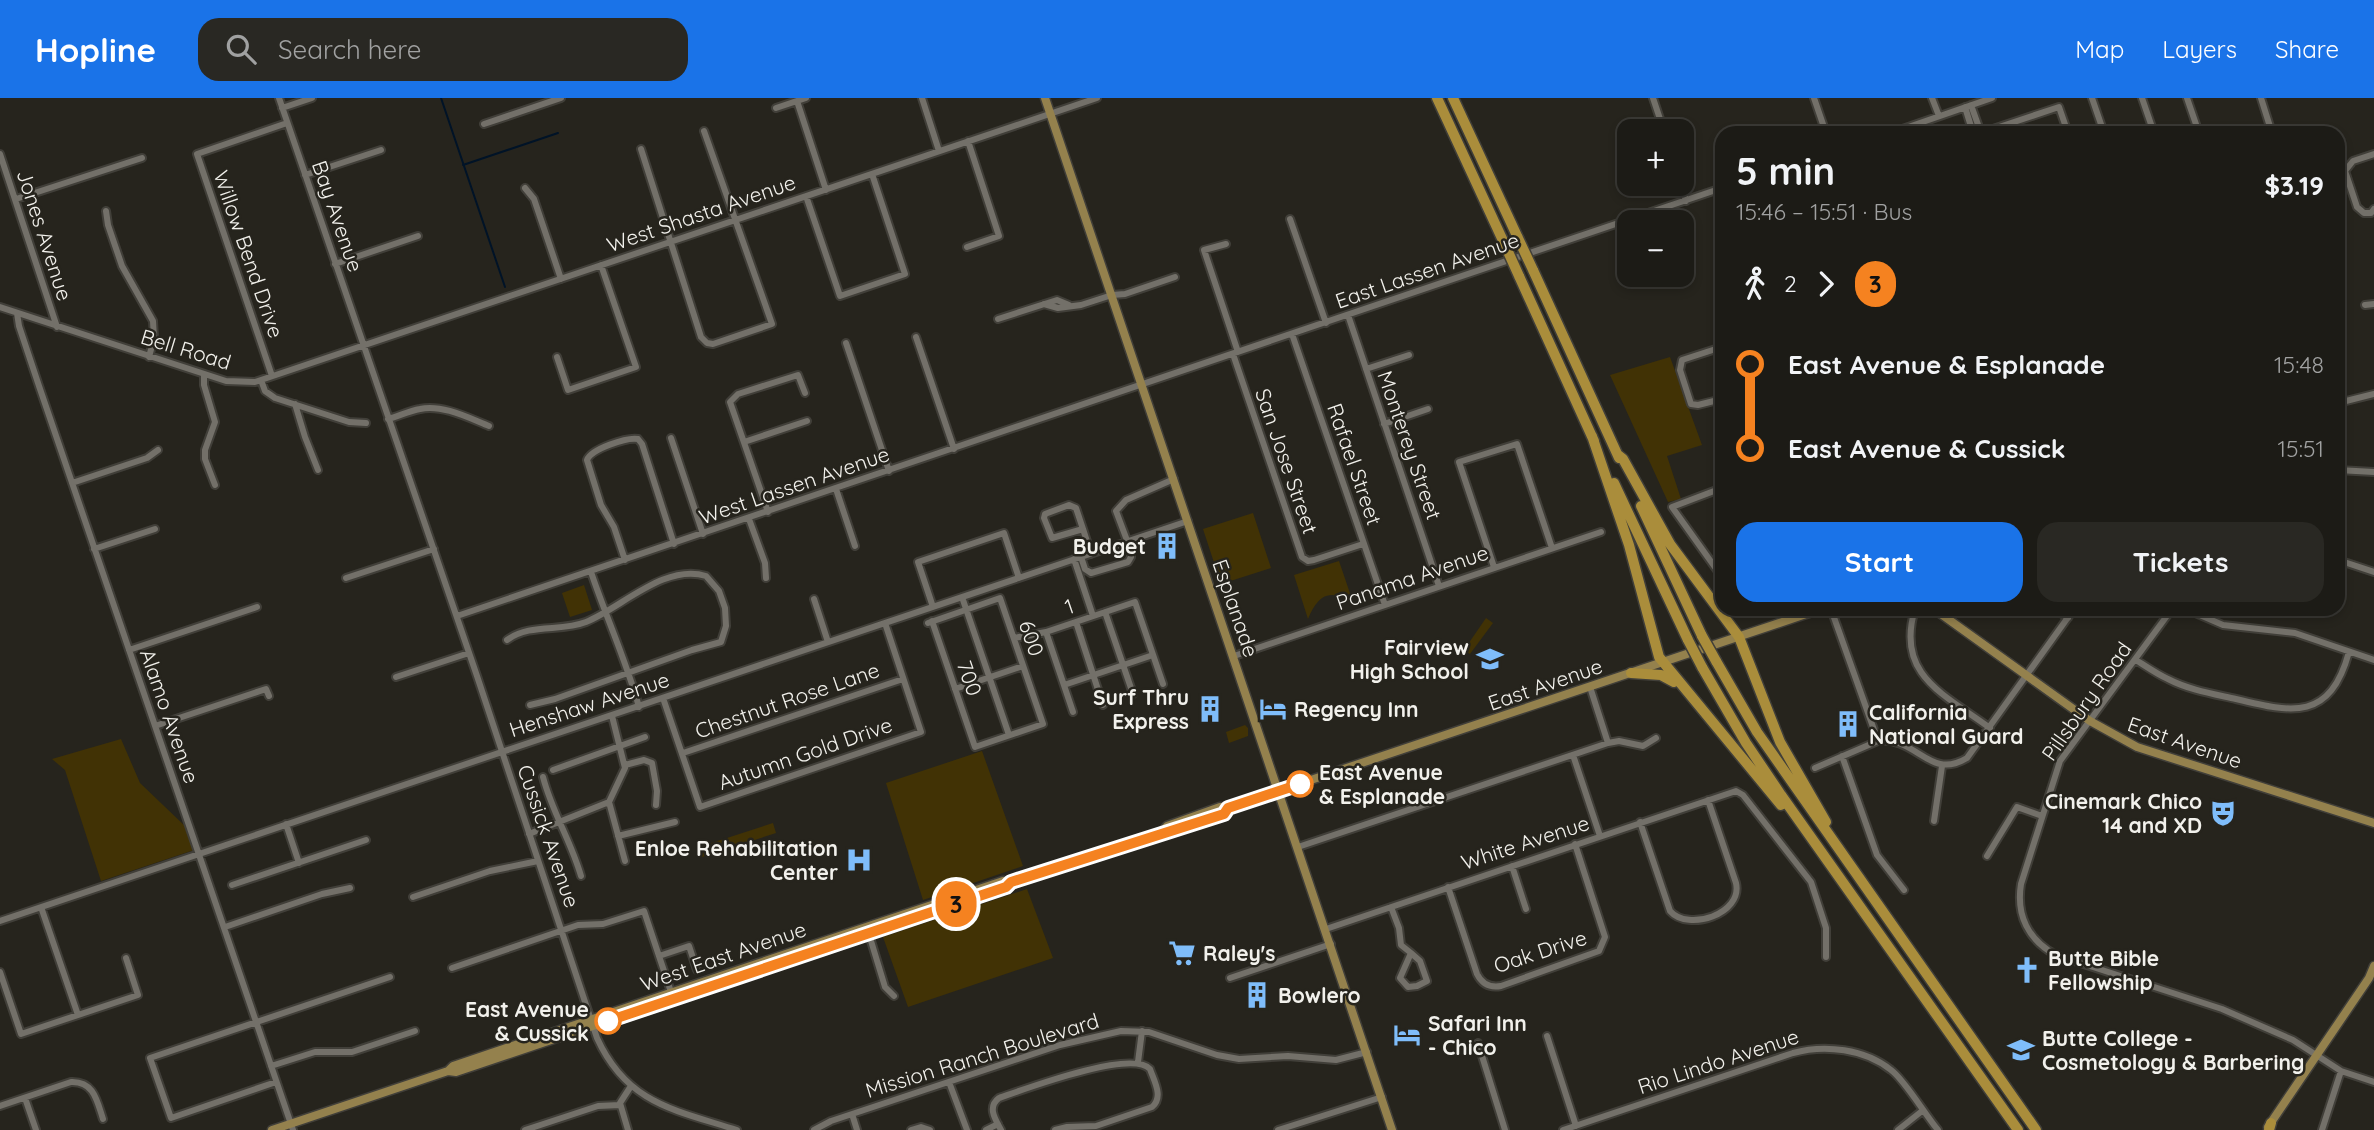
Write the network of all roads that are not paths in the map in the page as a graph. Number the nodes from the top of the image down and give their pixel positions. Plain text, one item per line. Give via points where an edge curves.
1 (279, 98) edge
2 (312, 98) edge
3 (561, 98) edge
4 (806, 98) edge
5 (922, 98) edge
6 (1045, 98) edge
7 (1097, 98) edge
8 (1437, 98) edge
9 (1453, 98) edge
10 (1653, 98) edge
11 (1814, 98) edge
12 (1932, 98) edge
13 (1992, 98) edge
14 (2092, 98) edge
15 (2143, 98) edge
16 (2187, 98) edge
17 (2261, 98) edge
18 (797, 101) junction
19 (1968, 106) junction
20 (282, 108) junction
21 (776, 108) dead end
22 (1051, 113) junction
23 (1939, 116) junction
24 (1660, 119) edge
25 (288, 123) junction
26 (484, 124) dead end
27 (1824, 126) edge
28 (1915, 126) edge
29 (1972, 126) edge
30 (1978, 126) edge
31 (2002, 126) edge
32 (2066, 126) edge
33 (2102, 126) edge
34 (2152, 126) edge
35 (2197, 126) edge
36 (2270, 126) edge
37 (704, 131) dead end
38 (968, 141) junction
39 (641, 149) dead end
40 (381, 150) dead end
41 (939, 151) junction
42 (0, 154) edge
43 (2374, 154) edge
44 (142, 158) dead end
45 (2345, 170) edge
46 (872, 174) junction
47 (2345, 174) edge
48 (305, 176) junction
49 (525, 188) dead end
50 (826, 190) junction
51 (1715, 191) edge
52 (806, 196) junction
53 (1685, 196) edge
54 (16, 199) junction
55 (1686, 201) junction
56 (2374, 209) edge
57 (106, 211) dead end
58 (1290, 219) dead end
59 (735, 220) junction
60 (418, 236) dead end
61 (671, 242) junction
62 (1226, 244) dead end
63 (967, 247) dead end
64 (335, 264) junction
65 (601, 265) junction
66 (1175, 277) dead end
67 (561, 279) junction
68 (1112, 295) junction
69 (2374, 304) edge
70 (2365, 305) dead end
71 (0, 307) edge
72 (17, 313) junction
73 (1348, 315) junction
74 (998, 319) dead end
75 (1326, 323) junction
76 (57, 327) junction
77 (1292, 334) junction
78 (916, 337) dead end
79 (708, 344) junction
80 (846, 344) dead end
81 (363, 346) junction
82 (1715, 349) edge
83 (705, 352) dead end
84 (1236, 353) junction
85 (1409, 355) dead end
86 (149, 357) junction
87 (557, 357) dead end
88 (1366, 369) junction
89 (204, 375) junction
90 (272, 376) junction
91 (261, 380) junction
92 (1142, 384) junction
93 (805, 394) dead end
94 (2374, 394) edge
95 (1715, 401) edge
96 (2345, 401) edge
97 (295, 404) junction
98 (1428, 409) dead end
99 (388, 419) junction
100 (807, 421) dead end
101 (366, 423) dead end
102 (1384, 424) junction
103 (489, 426) dead end
104 (1592, 436) junction
105 (671, 438) dead end
106 (744, 442) junction
107 (954, 449) junction
108 (158, 450) dead end
109 (1618, 454) junction
110 (318, 470) dead end
111 (2345, 470) edge
112 (889, 471) junction
113 (2374, 472) edge
114 (1174, 479) junction
115 (72, 483) junction
116 (215, 485) dead end
117 (835, 489) junction
118 (1715, 491) edge
119 (768, 512) junction
120 (749, 519) junction
121 (1188, 521) junction
122 (155, 529) dead end
123 (1083, 529) junction
124 (1601, 532) dead end
125 (703, 534) junction
126 (1127, 542) junction
127 (674, 544) junction
128 (1363, 544) junction
129 (855, 546) dead end
130 (1552, 548) junction
131 (94, 549) junction
132 (434, 549) junction
133 (1091, 554) junction
134 (1078, 558) junction
135 (625, 560) junction
136 (2345, 562) edge
137 (1494, 567) junction
138 (1715, 567) edge
139 (591, 572) junction
140 (2374, 572) edge
141 (346, 578) dead end
142 (766, 578) dead end
143 (1019, 578) junction
144 (1438, 586) junction
145 (962, 597) junction
146 (814, 599) dead end
147 (1715, 604) edge
148 (1385, 605) junction
149 (257, 607) dead end
150 (933, 607) junction
151 (966, 610) junction
152 (605, 612) junction
153 (1105, 612) junction
154 (1093, 616) junction
155 (1724, 616) edge
156 (1801, 616) edge
157 (1833, 616) edge
158 (1914, 616) edge
159 (1944, 616) edge
160 (2065, 616) edge
161 (2167, 616) edge
162 (2202, 616) edge
163 (457, 617) junction
164 (2068, 618) joint
165 (930, 622) joint
166 (1076, 622) junction
167 (884, 623) junction
168 (1046, 632) junction
169 (1740, 637) junction
170 (1014, 638) junction
171 (507, 640) dead end
172 (828, 642) junction
173 (129, 650) junction
174 (2349, 652) junction
175 (469, 653) junction
176 (1153, 655) junction
177 (1234, 656) junction
178 (2136, 660) junction
179 (2374, 660) edge
180 (1663, 663) junction
181 (1124, 665) junction
182 (1023, 666) junction
183 (629, 673) junction
184 (1631, 673) junction
185 (2027, 674) junction
186 (1093, 675) junction
187 (396, 677) dead end
188 (989, 678) junction
189 (903, 679) junction
190 (1163, 684) dead end
191 (1064, 685) junction
192 (1590, 687) junction
193 (955, 690) junction
194 (1133, 694) dead end
195 (269, 696) dead end
196 (663, 698) junction
197 (530, 705) dead end
198 (1103, 705) dead end
199 (639, 706) junction
200 (1073, 712) dead end
201 (612, 716) junction
202 (1710, 719) junction
203 (2090, 721) junction
204 (155, 726) junction
205 (1990, 728) junction
206 (1009, 735) junction
207 (645, 737) dead end
208 (1656, 738) dead end
209 (1878, 741) junction
210 (1608, 743) junction
211 (620, 746) junction
212 (502, 752) junction
213 (682, 753) junction
214 (1573, 755) junction
215 (1842, 756) junction
216 (625, 765) junction
217 (1942, 766) junction
218 (1815, 768) dead end
219 (553, 770) dead end
220 (543, 777) dead end
221 (1279, 791) junction
222 (1708, 800) junction
223 (609, 802) junction
224 (656, 805) dead end
225 (2042, 816) junction
226 (560, 820) junction
227 (1934, 821) dead end
228 (675, 822) dead end
229 (1640, 822) junction
230 (2374, 823) edge
231 (286, 824) junction
232 (529, 834) junction
233 (618, 836) junction
234 (1600, 836) junction
235 (366, 840) dead end
236 (1575, 844) junction
237 (1298, 847) junction
238 (1818, 848) junction
239 (198, 853) junction
240 (1987, 856) dead end
241 (538, 861) junction
242 (625, 861) dead end
243 (1847, 862) junction
244 (299, 863) junction
245 (1511, 866) junction
246 (581, 876) dead end
247 (232, 885) dead end
248 (1448, 887) junction
249 (350, 888) dead end
250 (1904, 890) dead end
251 (413, 897) dead end
252 (41, 907) junction
253 (1391, 907) junction
254 (1526, 909) dead end
255 (0, 921) edge
256 (225, 927) junction
257 (1326, 929) junction
258 (868, 930) junction
259 (562, 931) junction
260 (1331, 944) junction
261 (1411, 953) junction
262 (659, 956) junction
263 (1826, 957) dead end
264 (125, 958) dead end
265 (2374, 966) edge
266 (452, 968) dead end
267 (697, 970) dead end
268 (0, 972) edge
269 (390, 977) dead end
270 (1230, 978) dead end
271 (671, 992) junction
272 (894, 996) dead end
273 (78, 1015) junction
274 (256, 1021) junction
275 (592, 1022) junction
276 (415, 1031) dead end
277 (1142, 1031) junction
278 (1547, 1036) dead end
279 (1478, 1043) dead end
280 (1368, 1052) junction
281 (2316, 1056) junction
282 (1138, 1062) junction
283 (271, 1066) junction
284 (2341, 1071) junction
285 (89, 1076) dead end
286 (276, 1082) junction
287 (949, 1082) junction
288 (2374, 1082) edge
289 (85, 1084) junction
290 (631, 1086) junction
291 (1382, 1097) junction
292 (25, 1098) junction
293 (620, 1105) junction
294 (0, 1106) edge
295 (1922, 1111) junction
296 (852, 1114) junction
297 (103, 1119) dead end
298 (1576, 1126) junction
299 (292, 1127) edge
300 (999, 1127) edge
301 (2268, 1128) edge
302 (728, 1129) edge
303 (36, 1130) edge
304 (272, 1130) edge
305 (525, 1130) edge
306 (628, 1130) edge
307 (737, 1130) edge
308 (814, 1130) edge
309 (857, 1130) edge
310 (911, 1130) edge
311 (930, 1130) edge
312 (967, 1130) edge
313 (986, 1130) edge
314 (1055, 1130) edge
315 (1278, 1130) edge
316 (1392, 1130) edge
317 (1505, 1130) edge
318 (1563, 1130) edge
319 (1898, 1130) edge
320 (1938, 1130) edge
321 (2018, 1130) edge
322 (2036, 1130) edge
323 (2322, 1130) edge

1 - 20 street, Bay Avenue
2 - 20 street
3 - 26 street
4 - 18 street
5 - 41 street
6 - 22 main road, Esplanade
7 - 22 street, West Shasta Avenue
8 - 104 highway, bridge
9 - 109 highway, bridge
10 - 24 street
11 - 27 street
12 - 23 street
13 - 19 street
14 - 33 street
15 - 34 street
16 - 35 street
17 - 36 street
18 - 21 street
18 - 50 street
19 - 23 street
19 - 29 street
19 - 30 street
20 - 25 street, Bay Avenue
22 - 38 street, West Shasta Avenue
22 - 68 main road, Esplanade
23 - 28 street
25 - 48 street, Bay Avenue
25 - 90 street, Willow Bend Drive via 197,154
31 - 32 street via 2059,107
37 - 59 street
38 - 41 street, West Shasta Avenue
38 - 63 street via 999,236
39 - 61 street
40 - 48 street
41 - 46 street, West Shasta Avenue
42 - 54 street, Jones Avenue
43 - 45 street via 2353,161
44 - 54 street
46 - 50 street, West Shasta Avenue
46 - 52 street via 905,274 873,285 839,296
47 - 56 street via 2357,207 2364,213
48 - 64 street, Bay Avenue
49 - 67 street via 534,199
50 - 52 street, West Shasta Avenue
51 - 55 street, East Lassen Avenue
52 - 59 street, West Shasta Avenue
53 - 55 street
54 - 76 street, Jones Avenue
55 - 73 street, East Lassen Avenue
57 - 86 street via 122,266 153,321
58 - 75 street
59 - 61 street, West Shasta Avenue
59 - 79 street via 772,324
60 - 64 street
61 - 65 street, West Shasta Avenue
61 - 79 street via 701,337
62 - 84 street via 1204,250
64 - 81 street, Bay Avenue
65 - 67 street, West Shasta Avenue
65 - 87 street via 636,367 568,390
66 - 68 street
67 - 81 street, West Shasta Avenue
68 - 74 street via 1081,305 1044,304
68 - 92 main road, Esplanade
69 - 70 street
71 - 72 street, Bell Road
72 - 76 street, Bell Road
72 - 115 street, Alamo Avenue
73 - 75 street, East Lassen Avenue
73 - 88 street, Monterey Street
75 - 77 street, East Lassen Avenue
76 - 86 street, Bell Road
77 - 84 street, East Lassen Avenue
77 - 128 street, Rafael Street
78 - 107 street
79 - 83 street
80 - 112 street
81 - 90 street, Bell Road
81 - 99 street, Cussick Avenue
82 - 95 street via 1682,360 1679,370 1691,404
84 - 92 street, East Lassen Avenue
84 - 128 street, San Jose Street via 1302,557 1314,560
85 - 88 street
86 - 89 street, Bell Road
88 - 102 street, Monterey Street
89 - 91 street, Bell Road via 233,383
89 - 116 street via 215,422 205,459
90 - 91 street, Bell Road
91 - 97 street via 269,395
92 - 107 street, West Lassen Avenue
92 - 114 main road, Esplanade
93 - 106 street via 798,375 738,394 730,402
94 - 96 street
97 - 101 street
97 - 110 street
98 - 102 street
99 - 103 street via 425,408
99 - 132 street, Cussick Avenue
100 - 106 street
102 - 144 street, Monterey Street
104 - 180 highway
104 - 238 highway, bridge via 1702,667 1746,743
105 - 125 street
106 - 119 street
107 - 112 street, West Lassen Avenue
108 - 115 street via 143,460
109 - 147 highway via 1670,544
109 - 243 highway, bridge via 1716,661 1757,732
111 - 113 street
112 - 117 street, West Lassen Avenue
114 - 121 main road, Esplanade
114 - 126 street via 1126,500 1116,511
115 - 131 street, Alamo Avenue
117 - 119 street, West Lassen Avenue
117 - 129 street
118 - 138 street via 1672,507
119 - 120 street, West Lassen Avenue
120 - 125 street, West Lassen Avenue
120 - 142 street
121 - 126 street, Henshaw Avenue
121 - 177 main road, Esplanade
122 - 131 street
123 - 123 street via 1072,505 1044,516 1054,538
123 - 133 street
124 - 130 street, Panama Avenue
125 - 127 street, West Lassen Avenue
126 - 133 street, Henshaw Avenue
126 - 134 street via 1129,561 1096,573 1085,569
127 - 135 street, West Lassen Avenue
127 - 135 street via 642,444 630,438 594,451 587,460
128 - 148 street, Rafael Street
130 - 137 street, Panama Avenue
130 - 137 street via 1517,444 1459,462
131 - 173 street, Alamo Avenue
132 - 141 street
132 - 163 street, Cussick Avenue
133 - 134 street, Henshaw Avenue
134 - 143 street, Henshaw Avenue
134 - 154 street
135 - 139 street, West Lassen Avenue
136 - 140 street
137 - 144 street, Panama Avenue
139 - 152 street
139 - 163 street, West Lassen Avenue
143 - 145 street, Henshaw Avenue
143 - 150 street via 1004,533 967,545 918,562
144 - 148 street, Panama Avenue
145 - 150 street, Henshaw Avenue
145 - 151 street
146 - 172 street
148 - 177 street, Panama Avenue
149 - 173 street
150 - 167 street, Henshaw Avenue
151 - 165 street, 600
151 - 170 street, 600 via 1000,598
151 - 188 street
152 - 171 street via 583,623 533,630
152 - 183 street
152 - 183 street via 642,589 684,575 706,576 721,596 726,619 721,642
153 - 154 street, 1
153 - 176 street, 1 via 1135,602
153 - 181 street
154 - 166 street, 1
155 - 169 highway
156 - 169 main road, East Avenue
157 - 209 street
158 - 205 street via 1909,641 1918,670 1928,684
159 - 185 main road, East Avenue
160 - 164 street
161 - 178 street, Pillsbury Road
162 - 174 street via 2223,625 2295,633
163 - 175 street, Cussick Avenue
164 - 185 street
165 - 193 street, 700
166 - 168 street, 1
166 - 186 street
167 - 172 street, Henshaw Avenue
167 - 189 street, Autumn Gold Drive
168 - 170 street, 1
168 - 191 street
169 - 180 main road, East Avenue
169 - 243 highway via 1780,742
170 - 182 street, 600
172 - 196 street, Henshaw Avenue
173 - 204 street, Alamo Avenue
174 - 178 street via 2328,695 2310,706 2290,710 2176,683
174 - 179 street
175 - 187 street
175 - 212 street, Cussick Avenue
176 - 181 street
176 - 190 street
177 - 221 main road, Esplanade
178 - 203 street, Pillsbury Road
180 - 184 main road, East Avenue
180 - 202 highway
181 - 186 street
181 - 194 street
182 - 188 street
182 - 206 street, 600 via 1043,724
183 - 197 street
183 - 199 street
184 - 192 main road, East Avenue
184 - 202 highway via 1669,678
185 - 203 main road, East Avenue
185 - 205 street
186 - 191 street
186 - 198 street
188 - 193 street
188 - 206 street
189 - 213 street, Chestnut Rose Lane
189 - 213 street, Autumn Gold Drive via 921,732 701,807
191 - 200 street
192 - 210 street
192 - 221 main road, East Avenue
193 - 206 street, 700 via 975,747
195 - 204 street via 266,689
196 - 199 street, Henshaw Avenue
196 - 213 street, Autumn Gold Drive
199 - 201 street, Henshaw Avenue
201 - 211 street
201 - 212 street, Henshaw Avenue
202 - 238 highway
203 - 225 street, Pillsbury Road via 2060,761
203 - 230 main road, East Avenue via 2137,747
204 - 239 street, Alamo Avenue
205 - 217 street via 1968,758
207 - 211 street
208 - 210 street via 1643,746
209 - 215 street
209 - 217 street via 1899,742
210 - 214 street
211 - 216 street
211 - 219 street
212 - 231 street, Henshaw Avenue
212 - 232 street, Cussick Avenue
214 - 234 street
214 - 237 street
215 - 218 street
215 - 250 street via 1877,855
216 - 223 street
216 - 224 street via 644,760 652,763
217 - 227 street
220 - 226 street
221 - 237 main road, Esplanade
221 - 258 main road, West East Avenue via 1228,808 1224,814 1003,881
222 - 229 street, White Avenue
222 - 229 street via 1737,893 1728,909 1698,920 1682,920 1670,911
222 - 263 street, White Avenue via 1737,791 1743,795 1809,879 1826,928
223 - 226 street
223 - 233 street
225 - 240 street via 2017,807
225 - 281 street, Pillsbury Road via 2019,900 2025,925 2038,942 2056,955 2222,1009 2284,1036
226 - 232 street
226 - 246 street
228 - 233 street
229 - 234 street, White Avenue
231 - 239 street, Henshaw Avenue
231 - 244 street
232 - 241 street, Cussick Avenue
233 - 242 street
234 - 236 street, White Avenue
235 - 244 street
236 - 245 street, White Avenue
236 - 248 street, Oak Drive via 1604,930 1604,943 1593,954 1526,977 1497,986 1481,981
237 - 257 main road, Esplanade
238 - 321 highway
239 - 252 street, Henshaw Avenue
239 - 256 street, Alamo Avenue
241 - 251 street via 490,871
241 - 259 street, Cussick Avenue
243 - 322 highway
244 - 247 street
245 - 248 street, White Avenue
245 - 254 street
248 - 253 street, White Avenue
249 - 256 street
252 - 255 street, Henshaw Avenue
252 - 273 street
253 - 257 street, White Avenue
253 - 261 street via 1401,945
256 - 274 street, Alamo Avenue
257 - 260 main road, Esplanade
258 - 271 main road, West East Avenue
258 - 272 street via 885,987
258 - 275 main road, West East Avenue
259 - 262 street via 644,911
259 - 266 street
259 - 275 street, Cussick Avenue
260 - 270 street
260 - 280 main road, Esplanade
261 - 261 street via 1400,978 1408,987 1427,981 1420,961
262 - 267 street via 689,946
262 - 271 street
264 - 273 street via 138,995
265 - 281 main road
268 - 273 street via 21,1034
269 - 274 street
271 - 275 main road, West East Avenue
274 - 283 street, Alamo Avenue
274 - 286 street via 150,1058 171,1118
275 - 290 street, Cussick Avenue via 608,1060
275 - 299 main road, West East Avenue
276 - 283 street via 352,1052 316,1052
277 - 280 street, Mission Ranch Boulevard via 1238,1059 1288,1056 1336,1060
277 - 282 street
277 - 287 street, Mission Ranch Boulevard via 1067,1043
278 - 298 street
279 - 317 street
280 - 291 main road, Esplanade
281 - 284 street, Pillsbury Road
281 - 301 main road
282 - 300 street via 1068,1075 999,1098 992,1109
282 - 314 street via 1151,1071 1158,1093 1154,1106 1093,1127
283 - 286 street, Alamo Avenue
284 - 288 street, Pillsbury Road
284 - 323 street
285 - 289 street
286 - 299 street, Alamo Avenue
287 - 296 street, Mission Ranch Boulevard
287 - 312 street
289 - 292 street via 71,1082
289 - 297 street
290 - 293 street
290 - 302 street, Cussick Avenue via 666,1108
291 - 315 street
291 - 316 main road, Esplanade
292 - 294 street
292 - 303 street
293 - 305 street via 598,1106
293 - 306 street
295 - 298 street, Rio Lindo Avenue via 1892,1070 1858,1053 1820,1048 1783,1056
295 - 319 street
295 - 320 street, Rio Lindo Avenue
296 - 308 street, Mission Ranch Boulevard
296 - 309 street
298 - 318 street, Rio Lindo Avenue
299 - 304 main road, West East Avenue
300 - 313 street
302 - 307 street, Cussick Avenue
310 - 311 street

